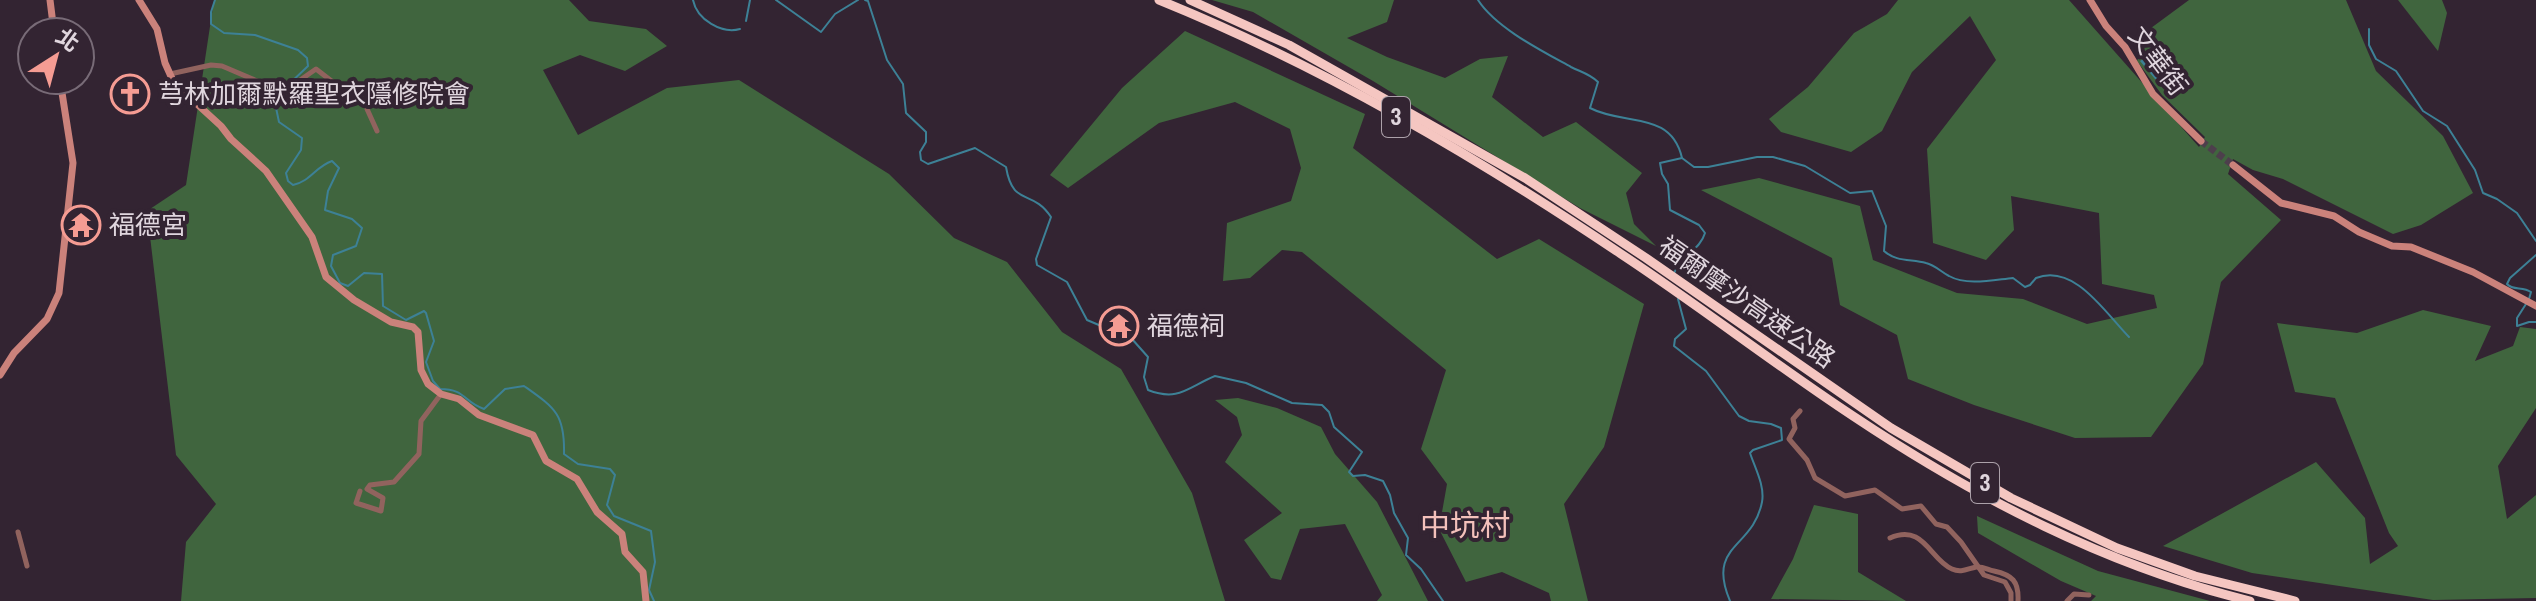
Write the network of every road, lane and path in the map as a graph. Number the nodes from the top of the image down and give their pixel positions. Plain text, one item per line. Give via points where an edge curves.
1 (139, 0) edge
2 (1159, 0) edge
3 (1190, 0) edge
4 (2090, 0) edge
5 (170, 74) junction
6 (63, 96) edge
7 (377, 131) dead end
8 (2201, 141) tunnel mouth
9 (2233, 165) tunnel mouth
10 (2530, 303) edge
11 (0, 375) edge
12 (441, 394) junction
13 (1800, 411) dead end
14 (360, 491) dead end
15 (18, 532) dead end
16 (1890, 538) dead end
17 (27, 566) dead end
18 (1979, 566) junction
19 (2089, 595) dead end
20 (646, 601) edge
21 (2011, 601) edge
22 (2018, 601) edge
23 (2067, 601) edge
24 (2250, 601) edge
25 (2295, 601) edge

1 - 5 street via 157,29
2 - 24 highway, 福爾摩沙高速公路 / 3 via 1286,56 1466,156 1622,255 1874,430 2007,509 2114,557
3 - 25 highway, 福爾摩沙高速公路 / 3 via 1289,45 1525,178 1891,428 2011,498 2117,548 2195,576
4 - 8 street, 文華街 via 2153,94
5 - 7 street via 222,66 283,92 316,69 338,86 369,86 374,94 367,109
5 - 12 street via 266,171 312,237 326,277 354,300 418,332 421,370
6 - 11 street via 73,163 59,293 47,319
9 - 10 street via 2281,203 2334,216 2392,246 2411,247 2473,272
12 - 14 street via 421,421 419,454 394,482 367,489 383,498 381,511 356,503
12 - 20 street via 533,435 546,461 577,479 597,512 622,534 625,552 643,572
13 - 18 street via 1789,439 1815,478 1845,496 1875,490 1902,509 1921,506 1936,524 1954,534
15 - 17 street
16 - 18 street via 1908,534 1960,572
18 - 21 street via 1984,575 2005,582
18 - 22 street via 2010,575
19 - 23 street via 2074,594

